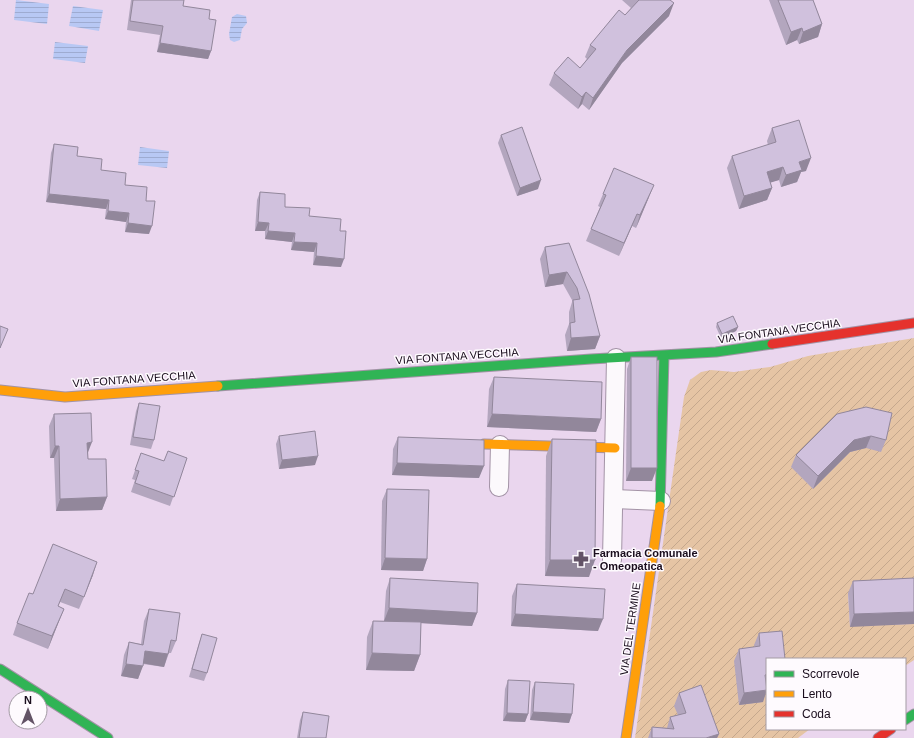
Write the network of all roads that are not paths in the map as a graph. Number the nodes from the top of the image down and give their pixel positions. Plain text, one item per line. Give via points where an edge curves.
1 (914, 323) edge
2 (664, 356) junction
3 (616, 358) junction
4 (0, 390) edge
5 (492, 444) joint
6 (615, 448) junction
7 (499, 487) dead end
8 (614, 499) junction
9 (661, 501) junction
10 (612, 560) dead end
11 (0, 669) edge
12 (890, 730) edge
13 (108, 738) edge
14 (626, 738) edge
15 (878, 738) edge

1 - 2 street, VIA FONTANA VECCHIA via 737,350
2 - 3 street, VIA FONTANA VECCHIA
2 - 9 street, VIA DEL TERMINE
3 - 4 street, VIA FONTANA VECCHIA via 65,397
3 - 6 street
5 - 6 street
5 - 7 street
6 - 8 street
8 - 9 street
8 - 10 street
9 - 14 street, VIA DEL TERMINE
11 - 13 street
12 - 15 street

